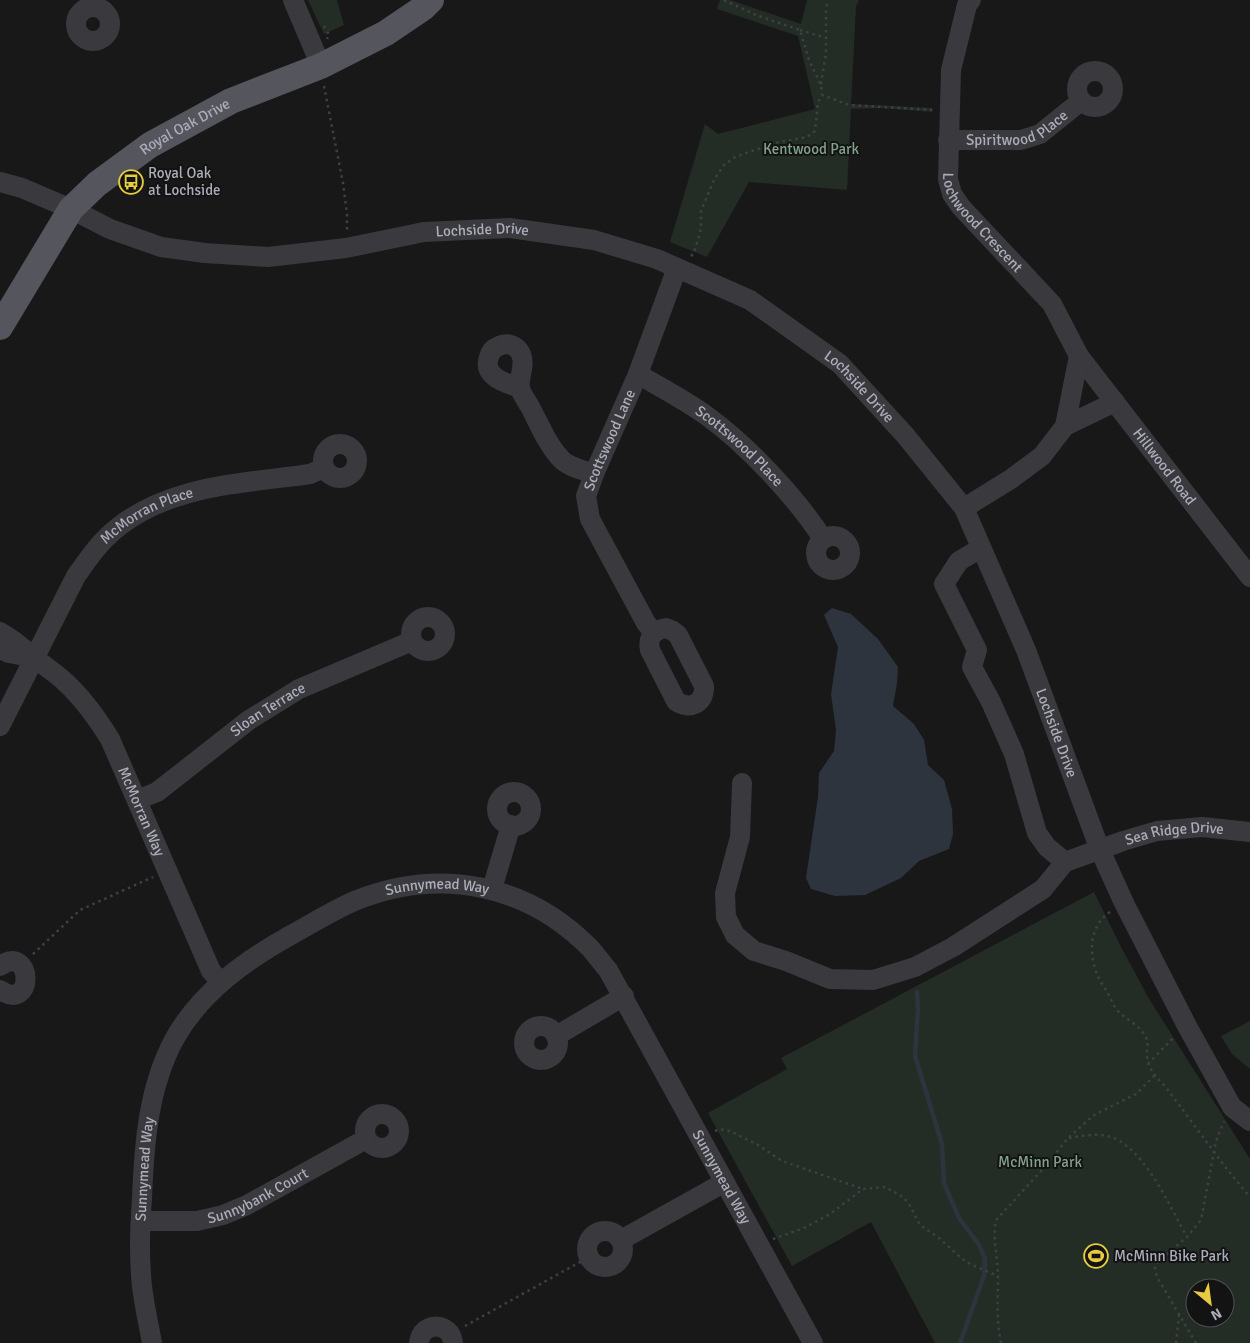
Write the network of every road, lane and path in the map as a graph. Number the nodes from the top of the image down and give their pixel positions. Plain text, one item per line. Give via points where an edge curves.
1 (292, 0) edge
2 (431, 0) edge
3 (724, 0) edge
4 (828, 0) edge
5 (971, 0) edge
6 (800, 30) junction
7 (826, 38) junction
8 (321, 66) junction
9 (821, 85) junction
10 (822, 95) junction
11 (1081, 101) dead end
12 (951, 111) junction
13 (948, 140) junction
14 (0, 182) edge
15 (71, 209) junction
16 (346, 248) junction
17 (677, 268) junction
18 (0, 327) edge
19 (1079, 356) junction
20 (638, 374) junction
21 (520, 388) dead end
22 (1114, 402) junction
23 (1065, 426) junction
24 (324, 468) dead end
25 (594, 474) junction
26 (964, 508) junction
27 (823, 539) dead end
28 (981, 548) junction
29 (1250, 577) edge
30 (0, 632) edge
31 (654, 633) dead end
32 (412, 640) dead end
33 (0, 649) edge
34 (35, 658) junction
35 (0, 726) edge
36 (742, 783) dead end
37 (137, 800) junction
38 (511, 825) dead end
39 (1250, 832) edge
40 (1100, 850) junction
41 (1065, 862) junction
42 (167, 871) junction
43 (492, 889) junction
44 (1124, 903) junction
45 (0, 966) edge
46 (22, 966) junction
47 (221, 982) junction
48 (0, 990) edge
49 (624, 996) junction
50 (1187, 1026) junction
51 (556, 1036) dead end
52 (1148, 1064) junction
53 (1154, 1076) junction
54 (1232, 1107) junction
55 (1250, 1121) edge
56 (700, 1136) junction
57 (1068, 1138) junction
58 (366, 1139) dead end
59 (1214, 1152) junction
60 (725, 1182) junction
61 (863, 1189) junction
62 (1250, 1198) edge
63 (140, 1221) junction
64 (1187, 1237) junction
65 (759, 1244) junction
66 (590, 1257) joint
67 (998, 1276) junction
68 (1179, 1314) junction
69 (452, 1339) edge
70 (152, 1343) edge
71 (419, 1343) edge
72 (812, 1343) edge
73 (1001, 1343) edge
74 (1176, 1343) edge
75 (1196, 1343) edge

1 - 8 street
2 - 8 main road, Royal Oak Drive via 386,33
3 - 6 path
4 - 7 path
5 - 12 street, Lochwood Crescent via 951,70
6 - 7 path
6 - 9 path
7 - 9 path
8 - 15 main road, Royal Oak Drive via 231,101 150,145 97,184
8 - 16 path via 345,198
9 - 10 path
10 - 12 path via 856,106
10 - 17 path via 818,102 815,131 807,138 753,150 735,156 724,165 701,211 702,229 694,254
11 - 13 street, Spiritwood Place via 1040,134 1021,140
12 - 13 street, Lochwood Crescent
13 - 19 street, Lochwood Crescent via 948,179 952,194 1052,304
14 - 15 street, Lochside Drive
15 - 16 street, Lochside Drive via 110,229 161,246 204,253 268,257
15 - 18 main road, Royal Oak Drive
16 - 17 street, Lochside Drive via 424,232 510,228 594,240
17 - 20 street, Scottswood Lane
17 - 26 street, Lochside Drive via 750,300 840,364 905,435
19 - 22 street, Hillwood Road
19 - 23 street
20 - 25 street, Scottswood Lane
20 - 27 street, Scottswood Place via 707,416 737,440 789,494
21 - 25 street via 550,445 564,462
22 - 23 street
22 - 29 street, Hillwood Road
23 - 26 street via 1042,456
24 - 34 street, McMorran Place via 310,474 181,495 135,516 108,536 91,554 64,598
25 - 31 street, Scottswood Lane via 586,496 590,519
26 - 28 street, Lochside Drive
28 - 40 street, Lochside Drive via 1026,650
28 - 41 street via 959,561 944,584 976,650 972,666 1014,754 1037,833 1047,847
30 - 34 street, McMorran Way via 16,640
32 - 37 street, Sloan Terrace via 279,700 157,792
33 - 34 street, McMorran Way
34 - 35 street, McMorran Place
34 - 37 street, McMorran Way via 64,680 98,719
36 - 41 street via 740,837 725,893 726,917 735,935 754,951 830,978 873,980 915,967 953,947 1043,889
37 - 42 street, McMorran Way
38 - 43 street
39 - 40 street, Sea Ridge Drive via 1202,827 1157,830
40 - 41 street, Sea Ridge Drive
40 - 44 street, Lochside Drive
42 - 46 path via 80,910
42 - 47 street, McMorran Way via 211,971
43 - 47 street, Sunnymead Way via 423,884 389,889 356,900 269,948
43 - 49 street, Sunnymead Way via 526,902 569,930 590,948
44 - 50 street, Lochside Drive
44 - 52 path via 1100,921 1092,951 1097,973 1114,1007 1146,1037
45 - 46 street via 12,962
46 - 48 street via 27,976 21,991 11,994
47 - 63 street, Sunnymead Way via 176,1038 160,1073 149,1116
49 - 51 street
49 - 56 street, Sunnymead Way
50 - 52 path
50 - 54 street, Lochside Drive
52 - 53 path
53 - 57 path via 1136,1094 1094,1116
53 - 59 path
54 - 55 street, Lochside Drive
54 - 59 path via 1219,1132
56 - 60 street, Sunnymead Way
56 - 61 path via 720,1129 730,1131 782,1161
57 - 64 path via 1097,1134 1119,1140 1130,1148 1150,1170
57 - 67 path via 996,1220
58 - 63 street, Sunnybank Court via 223,1215 197,1221
59 - 62 path
59 - 64 path via 1201,1220
60 - 65 street, Sunnymead Way
60 - 66 street via 621,1240 622,1256 614,1265 603,1267
61 - 65 path via 830,1214 804,1228
61 - 67 path via 885,1187 897,1193 909,1204 920,1225 961,1258
63 - 70 street, Sunnymead Way via 141,1274
64 - 68 path via 1155,1268
65 - 72 street, Sunnymead Way
66 - 69 path
67 - 73 path
68 - 74 path
68 - 75 path
69 - 71 street via 443,1327 432,1326 423,1331

